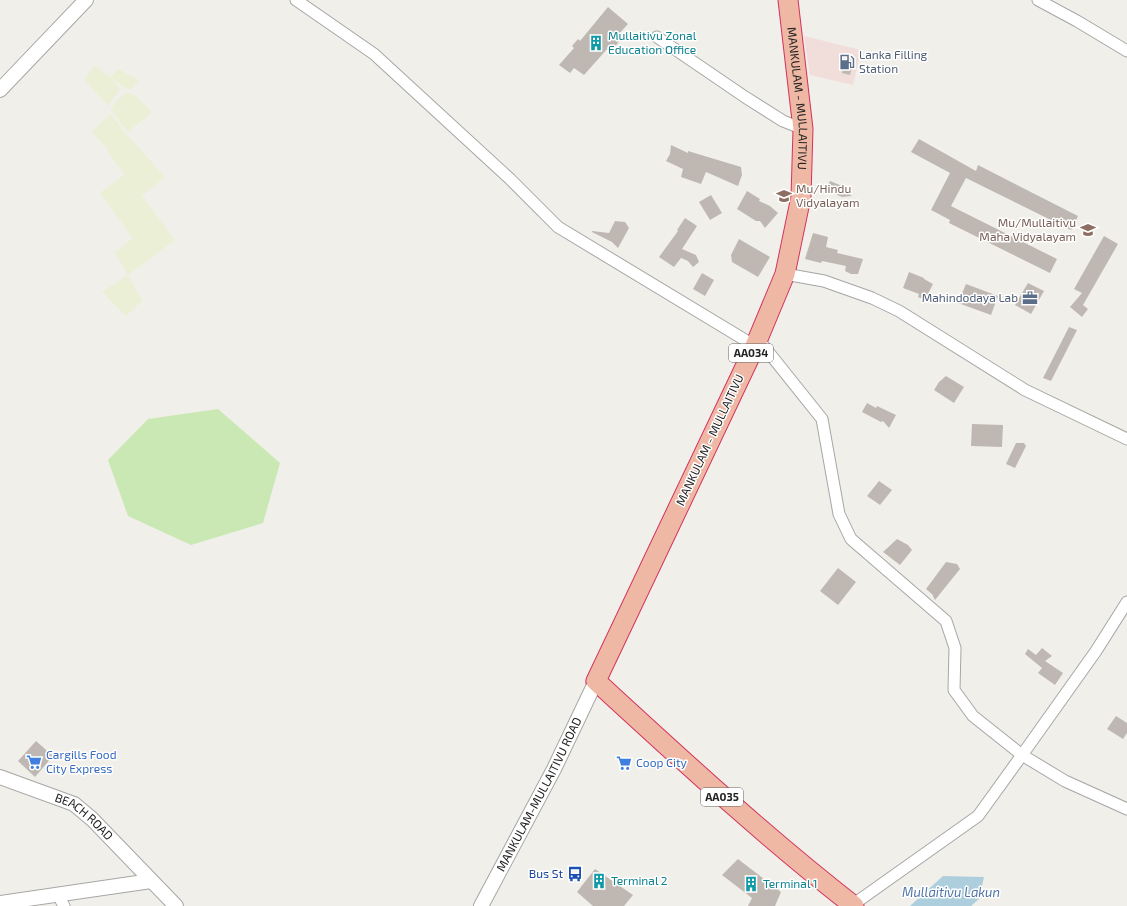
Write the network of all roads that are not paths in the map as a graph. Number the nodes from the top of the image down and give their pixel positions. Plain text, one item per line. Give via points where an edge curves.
1 (86, 0) edge
2 (296, 0) edge
3 (788, 0) edge
4 (1038, 0) edge
5 (658, 37) dead end
6 (1127, 51) edge
7 (0, 90) edge
8 (803, 129) junction
9 (785, 274) junction
10 (756, 342) junction
11 (1127, 439) edge
12 (1127, 602) edge
13 (596, 681) junction
14 (1022, 755) junction
15 (0, 777) edge
16 (1127, 809) edge
17 (151, 880) junction
18 (61, 900) edge
19 (0, 903) edge
20 (176, 906) edge
21 (481, 906) edge
22 (853, 906) edge

1 - 7 street
2 - 10 street via 374,54 510,179 558,227
3 - 8 highway, MANKULAM - MULLAITIVU / AA034
4 - 6 street
5 - 8 street via 745,97 783,121
8 - 9 highway, MANKULAM - MULLAITIVU / AA034 via 801,197
9 - 10 highway, MANKULAM - MULLAITIVU / AA034
9 - 11 street via 824,281 872,298 898,311 1025,390
10 - 13 highway, MANKULAM - MULLAITIVU / AA034
10 - 14 street via 822,419 839,514 851,539 946,621 955,648 954,690 973,716
12 - 14 street via 1096,651
13 - 21 street, MANKULAM-MULLAITIVU ROAD via 554,769
13 - 22 highway, AA035 via 731,805
14 - 16 street via 1065,781
14 - 22 street via 978,816
15 - 17 street, BEACH ROAD via 74,804
17 - 18 street
17 - 20 street, BEACH ROAD
18 - 19 street

